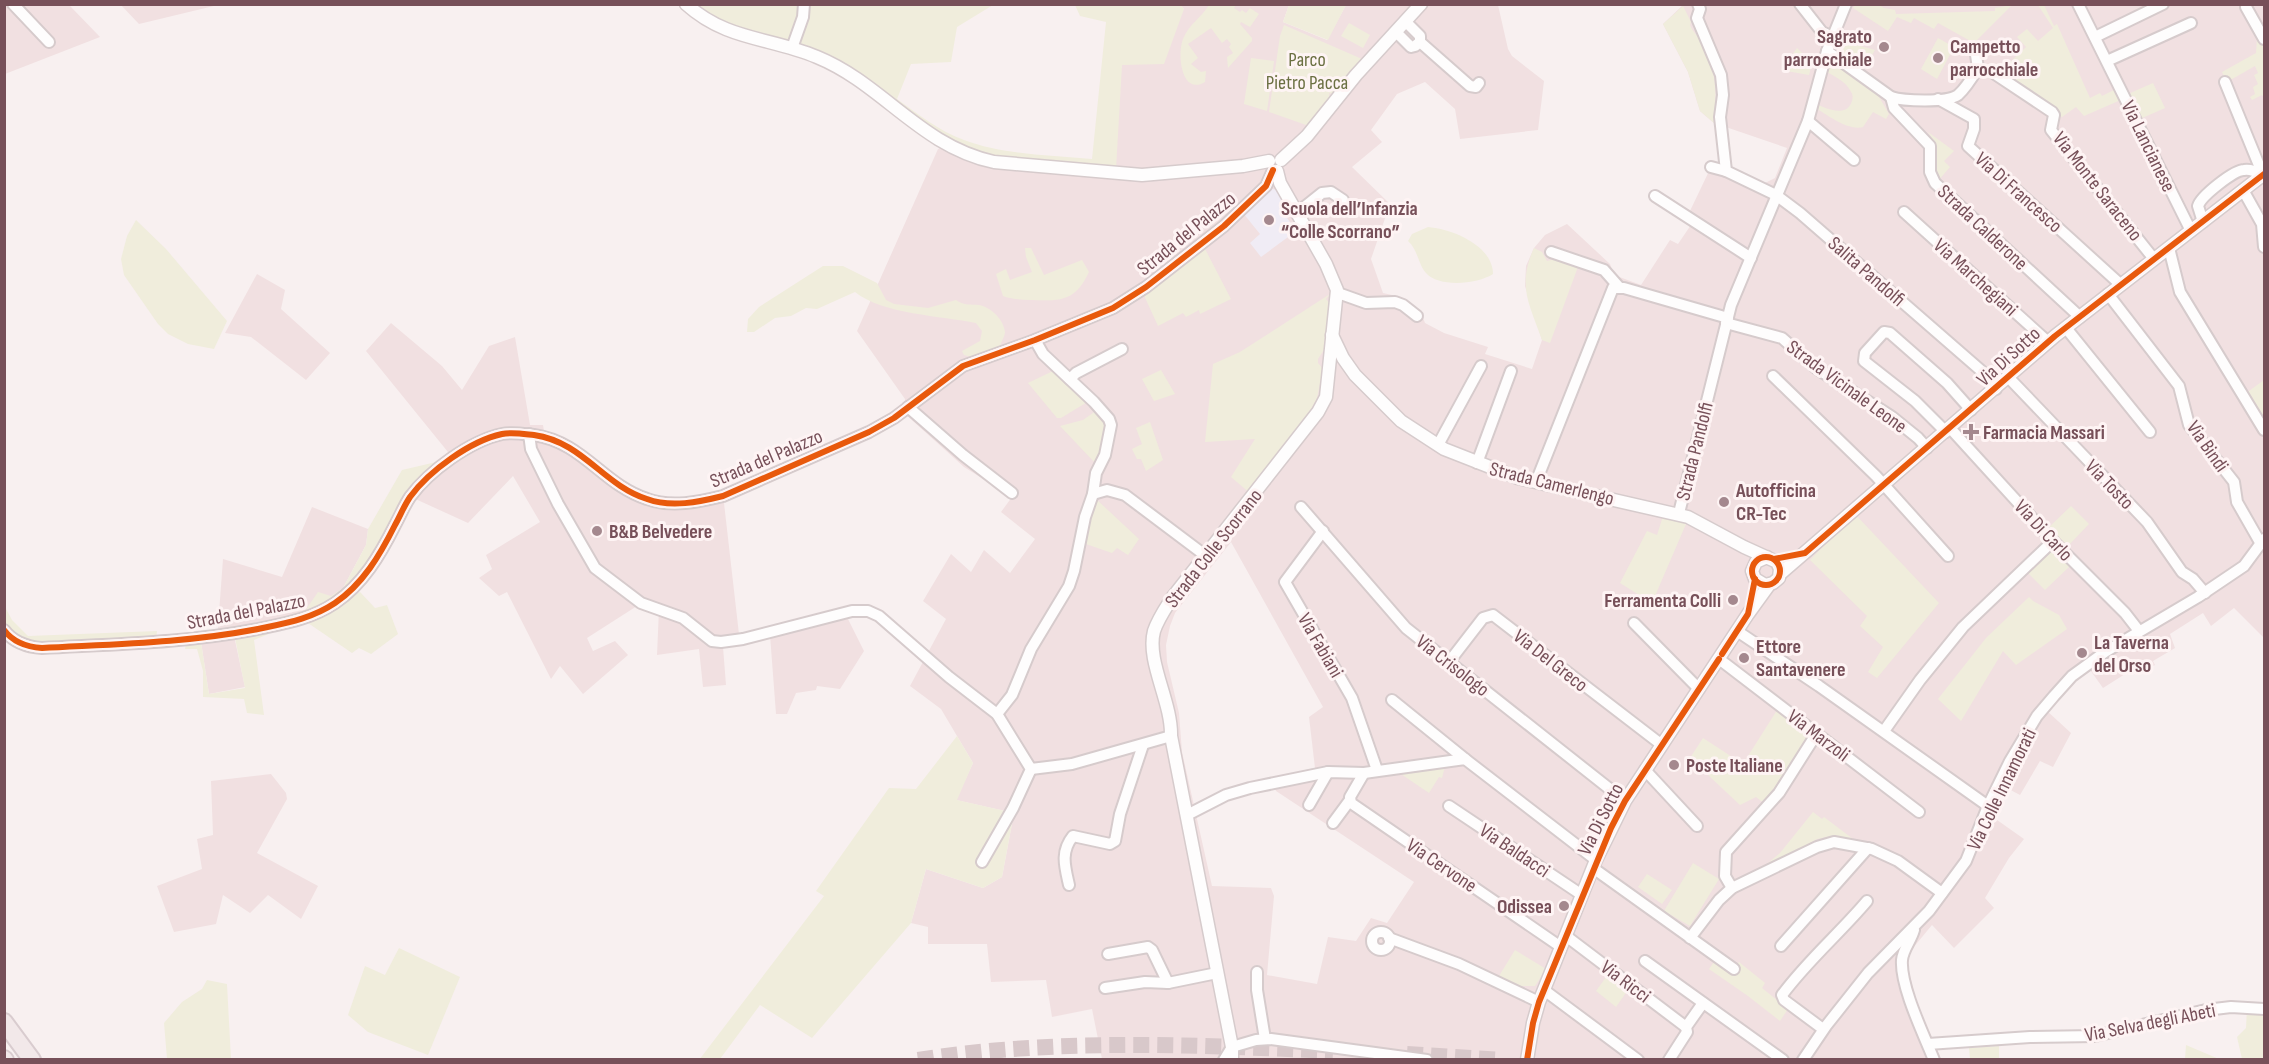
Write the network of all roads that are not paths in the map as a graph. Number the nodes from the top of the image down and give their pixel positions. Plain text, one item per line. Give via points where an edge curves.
1 (13, 4) edge
2 (686, 4) edge
3 (804, 4) edge
4 (1421, 4) edge
5 (1698, 4) edge
6 (1800, 4) edge
7 (1846, 4) edge
8 (2163, 4) edge
9 (2081, 5) edge
10 (2246, 7) dead end
11 (1406, 22) junction
12 (2191, 23) dead end
13 (1396, 32) junction
14 (1833, 37) junction
15 (2095, 37) junction
16 (2265, 39) edge
17 (49, 42) dead end
18 (1420, 42) junction
19 (792, 48) junction
20 (1827, 51) junction
21 (1976, 55) dead end
22 (2107, 61) junction
23 (1992, 72) dead end
24 (2225, 82) dead end
25 (1479, 83) dead end
26 (1891, 97) junction
27 (1938, 99) junction
28 (1808, 121) junction
29 (1854, 160) dead end
30 (1274, 166) junction
31 (1711, 167) dead end
32 (1726, 171) junction
33 (2264, 174) edge
34 (2243, 190) junction
35 (1776, 195) junction
36 (1656, 196) dead end
37 (1342, 200) dead end
38 (1904, 212) dead end
39 (1297, 213) junction
40 (2203, 222) junction
41 (2191, 231) junction
42 (2265, 247) edge
43 (2169, 248) junction
44 (1551, 252) dead end
45 (1751, 258) junction
46 (2154, 259) junction
47 (2120, 284) junction
48 (1619, 287) junction
49 (1338, 293) junction
50 (2108, 294) junction
51 (1417, 316) dead end
52 (2079, 317) junction
53 (1727, 320) junction
54 (2066, 327) junction
55 (1332, 335) junction
56 (1035, 340) junction
57 (2049, 342) junction
58 (1122, 349) dead end
59 (1482, 366) dead end
60 (1511, 371) dead end
61 (1773, 376) dead end
62 (2009, 378) junction
63 (1070, 379) junction
64 (1996, 389) junction
65 (908, 407) junction
66 (1971, 410) junction
67 (1948, 430) junction
68 (2265, 430) edge
69 (2150, 432) dead end
70 (529, 435) junction
71 (1438, 445) junction
72 (1927, 448) junction
73 (1477, 463) junction
74 (1536, 482) junction
75 (1884, 485) junction
76 (1012, 493) dead end
77 (1093, 494) junction
78 (1301, 507) dead end
79 (1679, 513) junction
80 (1323, 531) junction
81 (2264, 540) edge
82 (2054, 541) junction
83 (1744, 547) junction
84 (1805, 553) junction
85 (1206, 556) junction
86 (1948, 556) dead end
87 (1770, 558) junction
88 (1754, 573) junction
89 (1780, 574) junction
90 (1769, 585) junction
91 (2205, 593) junction
92 (1748, 614) junction
93 (1634, 623) dead end
94 (4, 630) edge
95 (1737, 631) junction
96 (2139, 631) junction
97 (1719, 659) junction
98 (1449, 662) junction
99 (1699, 689) junction
100 (1392, 700) dead end
101 (997, 714) junction
102 (1884, 731) junction
103 (1817, 733) junction
104 (1171, 736) junction
105 (1143, 745) junction
106 (1662, 745) junction
107 (1465, 759) junction
108 (1031, 769) junction
109 (1377, 770) junction
110 (1645, 770) junction
111 (1328, 772) junction
112 (1364, 773) junction
113 (1350, 800) junction
114 (1625, 801) junction
115 (1309, 805) dead end
116 (1449, 806) dead end
117 (1988, 806) junction
118 (1919, 812) dead end
119 (1187, 815) junction
120 (1333, 823) dead end
121 (1697, 826) dead end
122 (1868, 848) junction
123 (981, 862) dead end
124 (1594, 864) junction
125 (1069, 885) dead end
126 (1732, 888) junction
127 (1942, 894) junction
128 (1582, 895) junction
129 (1868, 901) dead end
130 (1915, 927) junction
131 (1389, 938) dead end
132 (1690, 938) junction
133 (1563, 941) junction
134 (1781, 946) dead end
135 (1108, 954) dead end
136 (1645, 961) dead end
137 (1734, 969) dead end
138 (1257, 972) dead end
139 (1216, 973) junction
140 (1168, 983) junction
141 (1105, 988) dead end
142 (1541, 996) junction
143 (1703, 1003) junction
144 (2265, 1009) edge
145 (4, 1022) edge
146 (1686, 1027) junction
147 (1823, 1029) junction
148 (1265, 1039) junction
149 (1928, 1044) junction
150 (1232, 1053) edge
151 (32, 1059) edge
152 (1224, 1059) edge
153 (1427, 1059) edge
154 (1527, 1059) edge
155 (1638, 1059) edge
156 (1671, 1059) edge
157 (1783, 1059) edge
158 (1803, 1059) edge
159 (1934, 1059) edge

1 - 17 street
2 - 19 street via 714,26
3 - 19 street
4 - 11 street
5 - 32 street via 1697,18 1721,75 1720,117
6 - 14 street via 1822,32
7 - 14 street, Strada Pandolfi
8 - 15 street
9 - 15 street, Via Lancianese
10 - 16 street
11 - 13 street
11 - 18 street via 1420,36
12 - 22 street
13 - 18 street via 1411,47
13 - 30 street via 1307,136
14 - 20 street, Strada Pandolfi
15 - 22 street, Via Lancianese
18 - 25 street via 1470,86
19 - 30 street via 851,74 948,146 994,162 1135,175 1256,164
20 - 26 street
20 - 28 street, Strada Pandolfi
21 - 27 street via 1978,68 1965,88 1954,98
22 - 41 street, Via Lancianese
23 - 46 street, Via Monte Saraceno via 2052,112 2051,130
24 - 33 street
26 - 27 street via 1901,101
26 - 52 street, Strada Calderone via 1894,108 1930,146 1930,172 1935,183
27 - 47 street, Via Di Francesco via 1974,119 1968,146
28 - 29 street
28 - 35 street, Strada Pandolfi
30 - 39 street
30 - 56 street, Strada del Palazzo via 1266,186 1224,226 1146,287 1113,308
31 - 32 street, Salita Pandolfi
32 - 35 street, Salita Pandolfi
33 - 34 street, Via Di Sotto
33 - 40 street via 2240,170 2201,198 2198,206
34 - 40 street, Via Di Sotto
34 - 42 street via 2262,224
35 - 45 street, Strada Pandolfi
35 - 64 street, Salita Pandolfi via 1976,366
36 - 45 street
37 - 39 street via 1331,192 1322,193
38 - 57 street, Via Marchegiani
39 - 49 street
40 - 41 street, Via Di Sotto
41 - 43 street, Via Di Sotto
43 - 46 street, Via Di Sotto
43 - 68 street via 2180,292
44 - 48 street via 1604,270
45 - 53 street, Strada Pandolfi
46 - 47 street, Via Di Sotto
47 - 50 street, Via Di Sotto
48 - 53 street
48 - 74 street via 1610,292
49 - 51 street via 1366,303 1395,302
49 - 55 street, Strada Colle Scorrano
50 - 52 street, Via Di Sotto
50 - 81 street, Via Bindi via 2179,386 2189,425 2234,482 2237,502
52 - 54 street, Via Di Sotto
53 - 72 street, Strada Vicinale Leone via 1782,338 1816,368 1892,417
53 - 79 street, Strada Pandolfi
54 - 57 street, Via Di Sotto
54 - 69 street, Via Di Sotto
55 - 71 street, Strada Camerlengo via 1351,370 1401,421
55 - 85 street, Strada Colle Scorrano via 1323,403
56 - 63 street via 1043,354
56 - 65 street, Strada del Palazzo via 963,366
57 - 62 street, Via Di Sotto
58 - 63 street
59 - 71 street
60 - 73 street
61 - 75 street
62 - 64 street, Via Di Sotto
62 - 91 street, Via Tosto via 2147,522 2182,572
63 - 77 street via 1111,422
64 - 66 street, Via Di Sotto
65 - 70 street, Strada del Palazzo via 869,432 723,496 692,503 647,500 572,449 545,437
65 - 76 street
66 - 67 street, Via Di Sotto
66 - 67 street, Via Di Sotto via 1947,383 1884,332 1864,353 1864,361
67 - 72 street, Via Di Sotto
67 - 82 street, Via Di Carlo
70 - 94 street, Strada del Palazzo via 500,435 449,459 411,497 358,584 336,602 301,620 200,639 42,648 19,642
70 - 101 street via 531,449 558,504 595,568 641,603 683,618 712,641 721,642 852,611 868,611
71 - 73 street, Strada Camerlengo
72 - 75 street, Via Di Sotto
73 - 74 street, Strada Camerlengo
74 - 79 street, Strada Camerlengo
75 - 84 street, Via Di Sotto
75 - 86 street
77 - 85 street via 1107,490 1125,495
77 - 101 street via 1069,586 1031,649 1012,694
78 - 80 street, Via Crisologo
79 - 83 street, Strada Pandolfi
80 - 98 street, Via Crisologo via 1406,628
80 - 109 street, Via Fabiani via 1285,582 1352,698
81 - 91 street, Via Colle Innamorati via 2244,566
82 - 96 street, Via Di Carlo
82 - 102 street via 1963,627
83 - 87 street, Strada Pandolfi
83 - 88 street
84 - 87 street, Via Di Sotto
84 - 89 street, Via Di Sotto
85 - 104 street, Strada Colle Scorrano via 1172,598 1154,631 1153,650 1168,706
87 - 88 street via 1758,560
87 - 89 street via 1779,566
88 - 90 street via 1761,584
88 - 92 street, Via Di Sotto
89 - 90 street
90 - 92 street, Via Di Sotto
91 - 96 street, Via Colle Innamorati
92 - 95 street, Via Di Sotto
93 - 99 street
95 - 97 street, Via Di Sotto
95 - 102 street
96 - 117 street, Via Colle Innamorati via 2072,676 2037,716
97 - 99 street, Via Di Sotto
97 - 103 street, Via Marzoli
98 - 106 street, Via Del Greco via 1483,618 1493,615
98 - 114 street, Via Crisologo
99 - 106 street, Via Di Sotto
100 - 107 street
101 - 108 street
102 - 117 street
103 - 118 street, Via Marzoli
103 - 126 street via 1766,810 1726,852 1725,876
104 - 105 street
104 - 119 street, Strada Colle Scorrano
105 - 108 street via 1072,764
105 - 125 street via 1115,842 1073,836 1067,843 1064,859
106 - 110 street, Via Di Sotto
107 - 109 street
107 - 124 street
108 - 123 street
109 - 112 street
110 - 114 street, Via Di Sotto
110 - 121 street
111 - 112 street
111 - 115 street
111 - 119 street via 1234,793
112 - 113 street
113 - 120 street
113 - 133 street, Via Cervone
114 - 124 street, Via Di Sotto
116 - 128 street, Via Baldacci
117 - 127 street, Via Colle Innamorati via 1966,861
119 - 139 street, Strada Colle Scorrano
122 - 126 street via 1843,842 1826,844
122 - 127 street via 1898,861
122 - 134 street
124 - 128 street, Via Di Sotto
124 - 132 street
126 - 132 street
127 - 130 street, Via Colle Innamorati
128 - 133 street, Via Di Sotto
129 - 147 street via 1782,995
130 - 147 street, Via Colle Innamorati via 1868,973
130 - 149 street via 1902,963
131 - 142 street
132 - 137 street
133 - 142 street, Via Di Sotto
133 - 146 street, Via Ricci
135 - 140 street via 1148,947
136 - 143 street
138 - 148 street
139 - 140 street
139 - 150 street, Strada Colle Scorrano
140 - 141 street
142 - 154 street, Via Di Sotto
142 - 155 street
143 - 146 street
143 - 157 street
144 - 149 street, Via Selva degli Abeti via 2206,1010 2095,1036
145 - 151 highway
146 - 156 street via 1687,1032
147 - 158 street, Via Colle Innamorati
148 - 150 street
148 - 153 street
149 - 159 street
150 - 152 street

